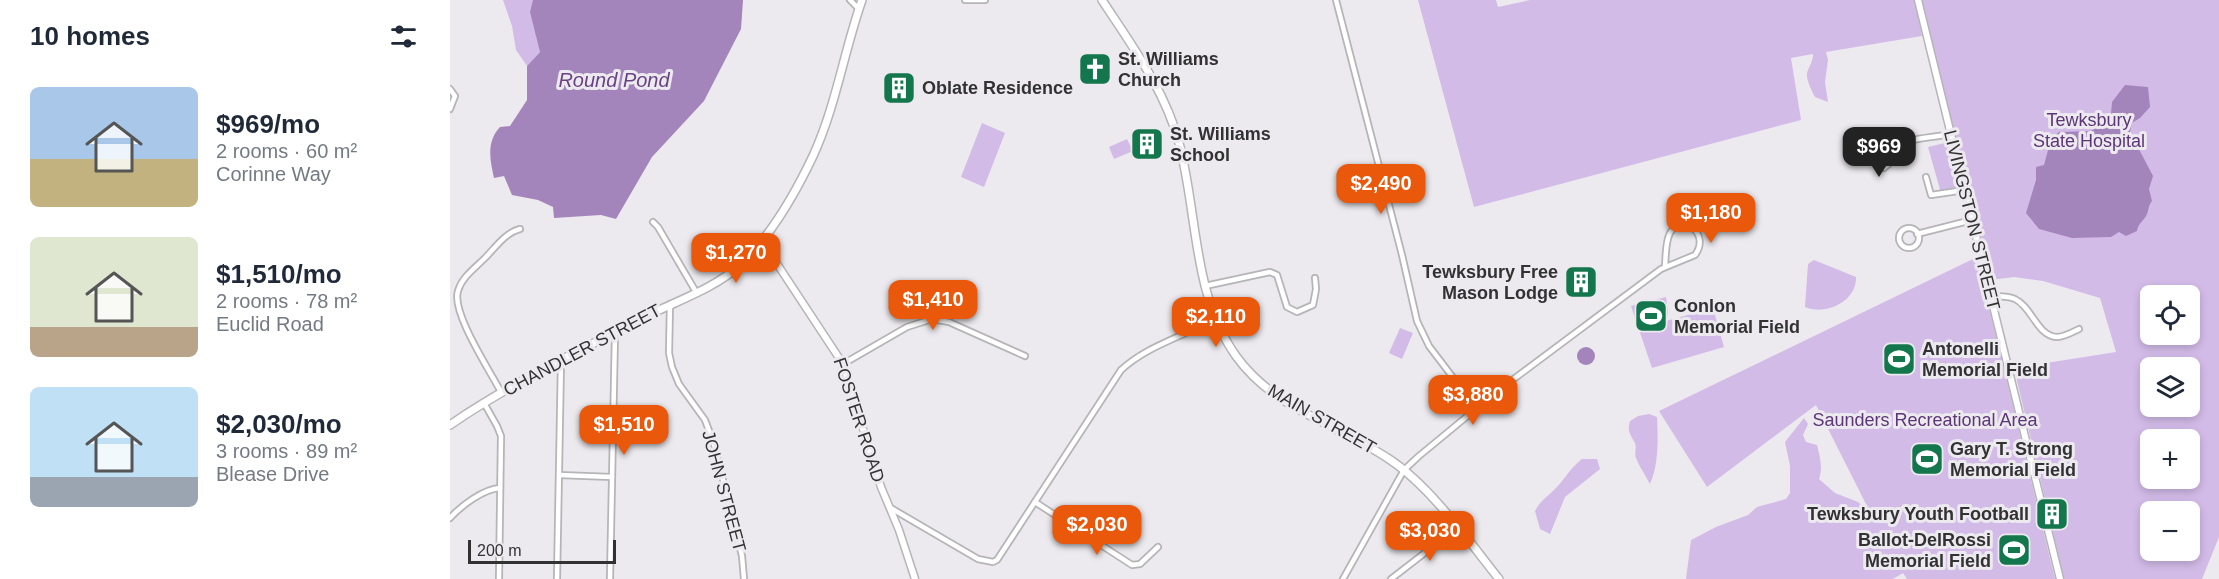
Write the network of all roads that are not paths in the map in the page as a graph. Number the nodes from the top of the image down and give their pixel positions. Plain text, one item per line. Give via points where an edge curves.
1 (849, 0) edge
2 (862, 0) edge
3 (965, 0) edge
4 (986, 0) edge
5 (1102, 0) edge
6 (1336, 0) edge
7 (1918, 0) edge
8 (859, 9) junction
9 (450, 88) edge
10 (450, 109) edge
11 (1951, 134) junction
12 (1889, 149) dead end
13 (1926, 177) dead end
14 (1965, 190) junction
15 (1972, 220) junction
16 (653, 222) dead end
17 (520, 229) dead end
18 (1917, 234) junction
19 (762, 241) junction
20 (1665, 267) junction
21 (1315, 278) dead end
22 (1205, 286) junction
23 (696, 292) junction
24 (1991, 296) junction
25 (670, 304) junction
26 (1215, 318) junction
27 (2079, 329) dead end
28 (615, 332) junction
29 (1025, 356) dead end
30 (561, 361) junction
31 (843, 364) junction
32 (501, 392) junction
33 (483, 403) junction
34 (1472, 413) junction
35 (450, 425) edge
36 (1404, 470) junction
37 (559, 475) junction
38 (612, 477) junction
39 (500, 488) junction
40 (1035, 502) junction
41 (890, 507) junction
42 (450, 518) edge
43 (1457, 528) junction
44 (1158, 547) dead end
45 (499, 579) edge
46 (557, 579) edge
47 (610, 579) edge
48 (744, 579) edge
49 (915, 579) edge
50 (1343, 579) edge
51 (1391, 579) edge
52 (1499, 579) edge
53 (2060, 579) edge

1 - 8 street
2 - 8 main road, CHANDLER STREET
3 - 4 street
5 - 22 main road, MAIN STREET via 1156,85 1173,124 1184,163
6 - 34 street via 1417,321 1429,346 1464,392
7 - 11 street, LIVINGSTON STREET
8 - 19 main road, CHANDLER STREET via 820,140
9 - 10 street via 454,100
11 - 12 street via 1905,141
11 - 14 street, LIVINGSTON STREET
13 - 14 street via 1933,196
14 - 15 street, LIVINGSTON STREET
15 - 18 street
15 - 24 street, LIVINGSTON STREET
16 - 23 street
17 - 32 street via 509,233 469,274 457,294 460,314
18 - 18 street via 1906,229 1900,233 1900,243 1913,247
19 - 23 main road, CHANDLER STREET via 732,271
19 - 31 street, FOSTER ROAD
20 - 20 street via 1699,250 1700,239 1695,229 1689,225 1674,228 1666,244
20 - 34 street
21 - 22 street via 1313,304 1297,312 1287,307 1277,275 1270,272
22 - 26 main road, MAIN STREET
23 - 25 main road, CHANDLER STREET
24 - 27 street via 2018,300 2051,336 2059,338
24 - 53 street, LIVINGSTON STREET
25 - 28 main road, CHANDLER STREET
25 - 48 street, JOHN STREET via 672,367 679,384 705,420 714,444 740,546
26 - 36 main road, MAIN STREET via 1236,356 1273,394
26 - 40 street via 1146,351 1121,370
28 - 30 main road, CHANDLER STREET
28 - 38 street
29 - 31 street via 949,322 932,320 907,327
30 - 32 main road, CHANDLER STREET
30 - 37 street
31 - 41 street, FOSTER ROAD
32 - 33 main road, CHANDLER STREET
33 - 35 main road, CHANDLER STREET
33 - 39 street via 501,436
34 - 36 street
36 - 43 main road, MAIN STREET
36 - 50 street
37 - 38 street
37 - 46 street
38 - 47 street
39 - 42 street via 478,497
39 - 45 street
40 - 41 street via 997,560 989,563
40 - 44 street via 1132,565 1143,562
41 - 49 street, FOSTER ROAD
43 - 51 street
43 - 52 main road, MAIN STREET

